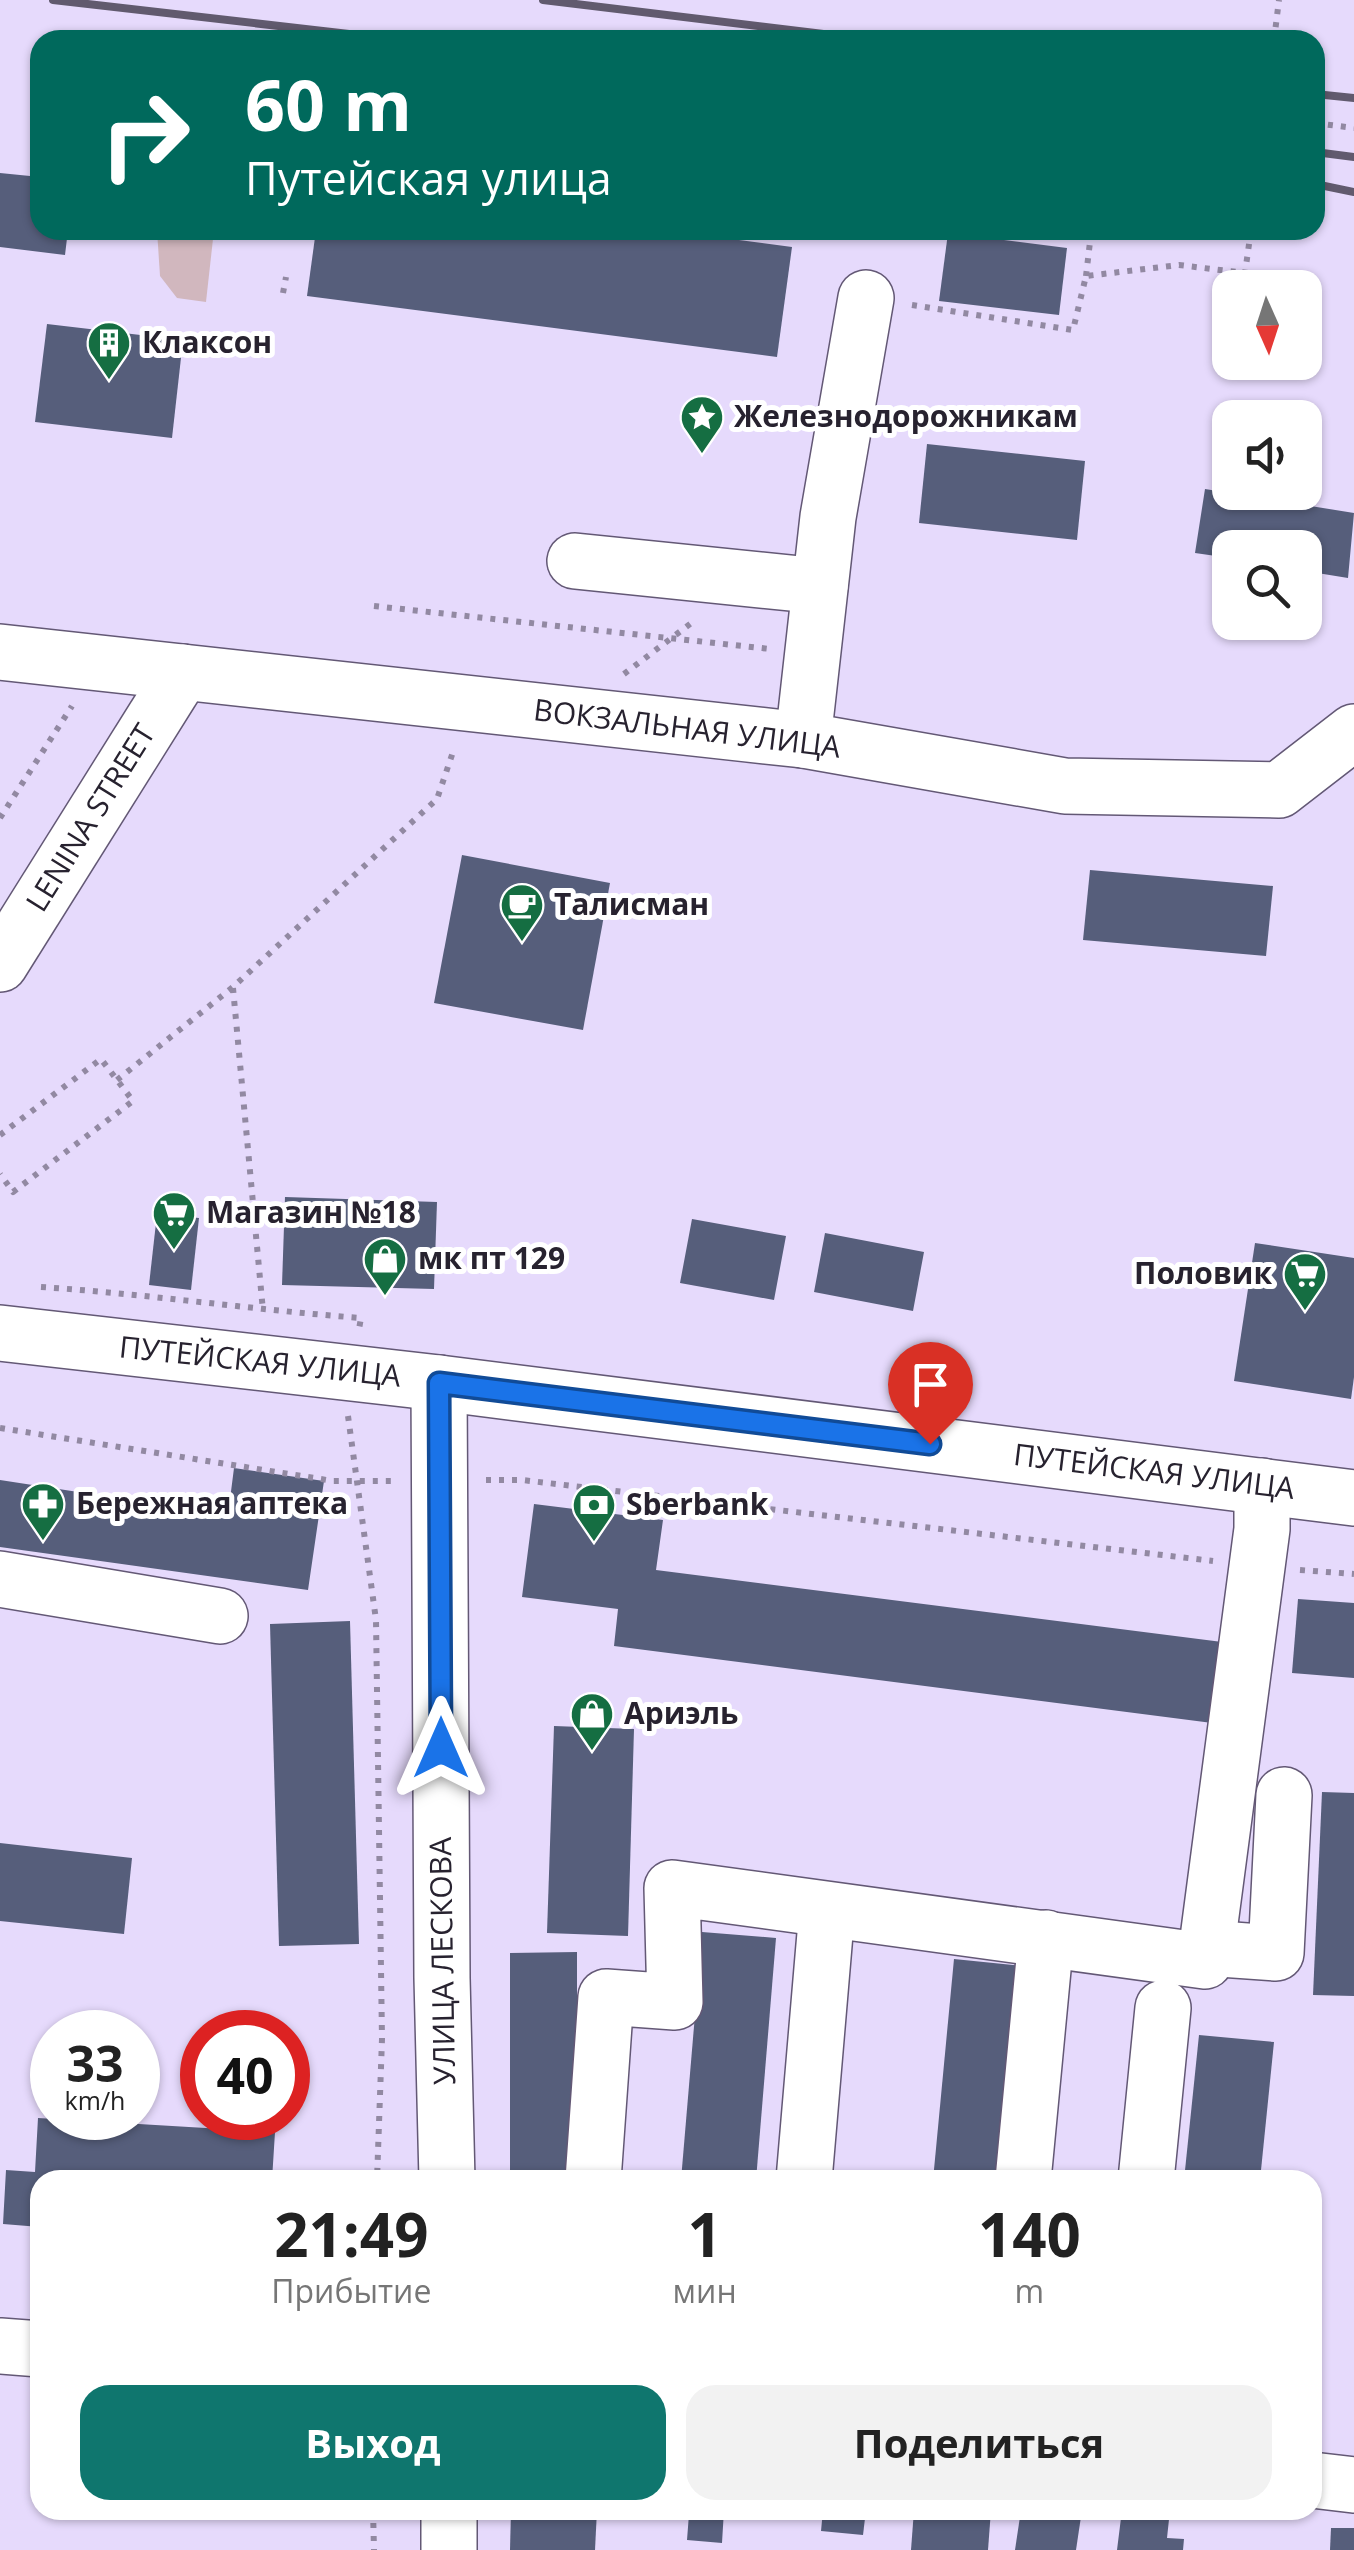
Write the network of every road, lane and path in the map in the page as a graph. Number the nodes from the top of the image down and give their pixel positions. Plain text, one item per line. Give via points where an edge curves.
1 (1279, 0) edge
2 (1275, 30) edge
3 (1325, 124) edge
4 (1354, 128) edge
5 (1250, 240) edge
6 (1090, 242) dead end
7 (1086, 276) junction
8 (286, 277) dead end
9 (283, 293) dead end
10 (866, 298) joint
11 (575, 561) dead end
12 (820, 586) junction
13 (374, 606) dead end
14 (0, 652) edge
15 (812, 653) junction
16 (100, 663) junction
17 (183, 672) junction
18 (466, 703) junction
19 (1354, 732) edge
20 (803, 740) junction
21 (0, 818) edge
22 (0, 964) edge
23 (233, 987) junction
24 (117, 1080) junction
25 (0, 1136) edge
26 (0, 1174) edge
27 (36, 1286) dead end
28 (263, 1310) junction
29 (0, 1333) edge
30 (354, 1373) junction
31 (439, 1383) junction
32 (0, 1428) edge
33 (440, 1480) junction
34 (354, 1481) junction
35 (1262, 1486) junction
36 (1354, 1498) edge
37 (1257, 1566) junction
38 (1354, 1574) edge
39 (0, 1579) edge
40 (220, 1616) dead end
41 (1284, 1795) dead end
42 (827, 1910) junction
43 (1046, 1938) junction
44 (1206, 1948) junction
45 (1163, 2008) dead end
46 (377, 2170) edge
47 (447, 2170) edge
48 (593, 2170) edge
49 (805, 2170) edge
50 (1024, 2170) edge
51 (1147, 2170) edge
52 (0, 2346) edge
53 (30, 2348) edge
54 (1322, 2481) edge
55 (1354, 2484) edge
56 (373, 2520) edge
57 (450, 2520) edge
58 (374, 2550) edge
59 (449, 2550) edge

1 - 2 path
3 - 4 path
5 - 7 path via 1245,273 1179,265
6 - 7 path
7 - 10 path via 1073,330
8 - 9 path
10 - 12 street
11 - 12 street
12 - 15 street
13 - 15 path
14 - 16 street, ВОКЗАЛЬНАЯ УЛИЦА
15 - 20 street
16 - 17 street, ВОКЗАЛЬНАЯ УЛИЦА
16 - 21 path
17 - 18 street, ВОКЗАЛЬНАЯ УЛИЦА
17 - 22 street, LENINA STREET
18 - 20 street, ВОКЗАЛЬНАЯ УЛИЦА
18 - 23 path via 437,800
19 - 20 street, ВОКЗАЛЬНАЯ УЛИЦА via 1278,790 1065,786
23 - 24 path
23 - 28 path
24 - 25 path via 102,1059
24 - 26 path via 134,1101 14,1192
27 - 28 path
28 - 30 path via 360,1318
29 - 30 street, ПУТЕЙСКАЯ УЛИЦА
30 - 31 street, ПУТЕЙСКАЯ УЛИЦА
30 - 34 path via 348,1422
31 - 33 street, УЛИЦА ЛЕСКОВА
31 - 35 street, ПУТЕЙСКАЯ УЛИЦА
32 - 34 path
33 - 34 path
33 - 37 path via 522,1480
33 - 47 street, УЛИЦА ЛЕСКОВА
34 - 46 path via 376,1620
35 - 36 street, ПУТЕЙСКАЯ УЛИЦА
35 - 37 street
37 - 38 path
37 - 44 street
39 - 40 street
41 - 44 street via 1276,1952
42 - 43 street
42 - 48 street via 672,1888 675,2002 606,1997
42 - 49 street
43 - 44 street via 1204,1961
43 - 50 street
45 - 51 street
52 - 53 street
54 - 55 street
56 - 58 path
57 - 59 street

